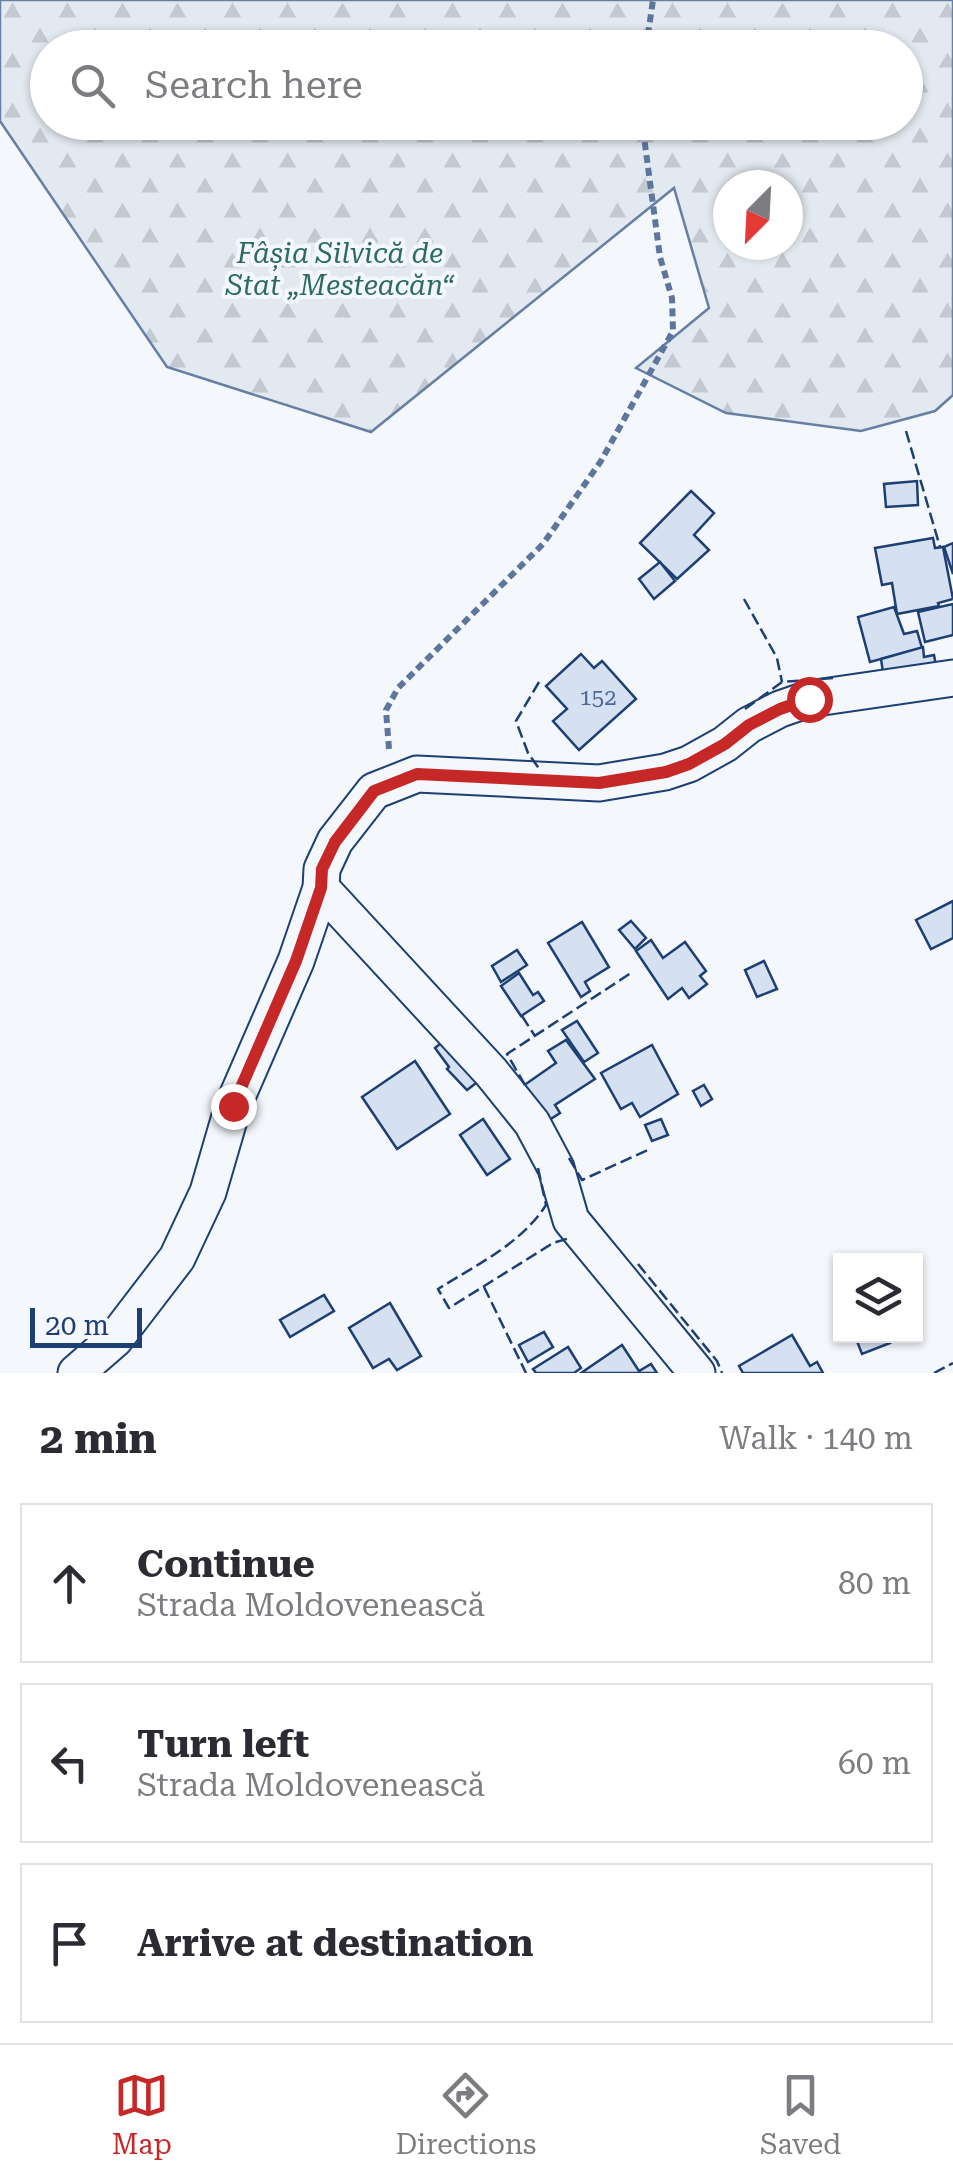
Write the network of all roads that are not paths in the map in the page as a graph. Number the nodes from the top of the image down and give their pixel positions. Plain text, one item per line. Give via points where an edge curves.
1 (953, 678) edge
2 (321, 888) junction
3 (76, 1373) edge
4 (697, 1373) edge

1 - 2 street via 809,699 666,772 599,783 417,774 374,791 335,842
2 - 3 street via 233,1106 208,1192 176,1258 115,1339
2 - 4 street via 532,1122 556,1168 571,1220

